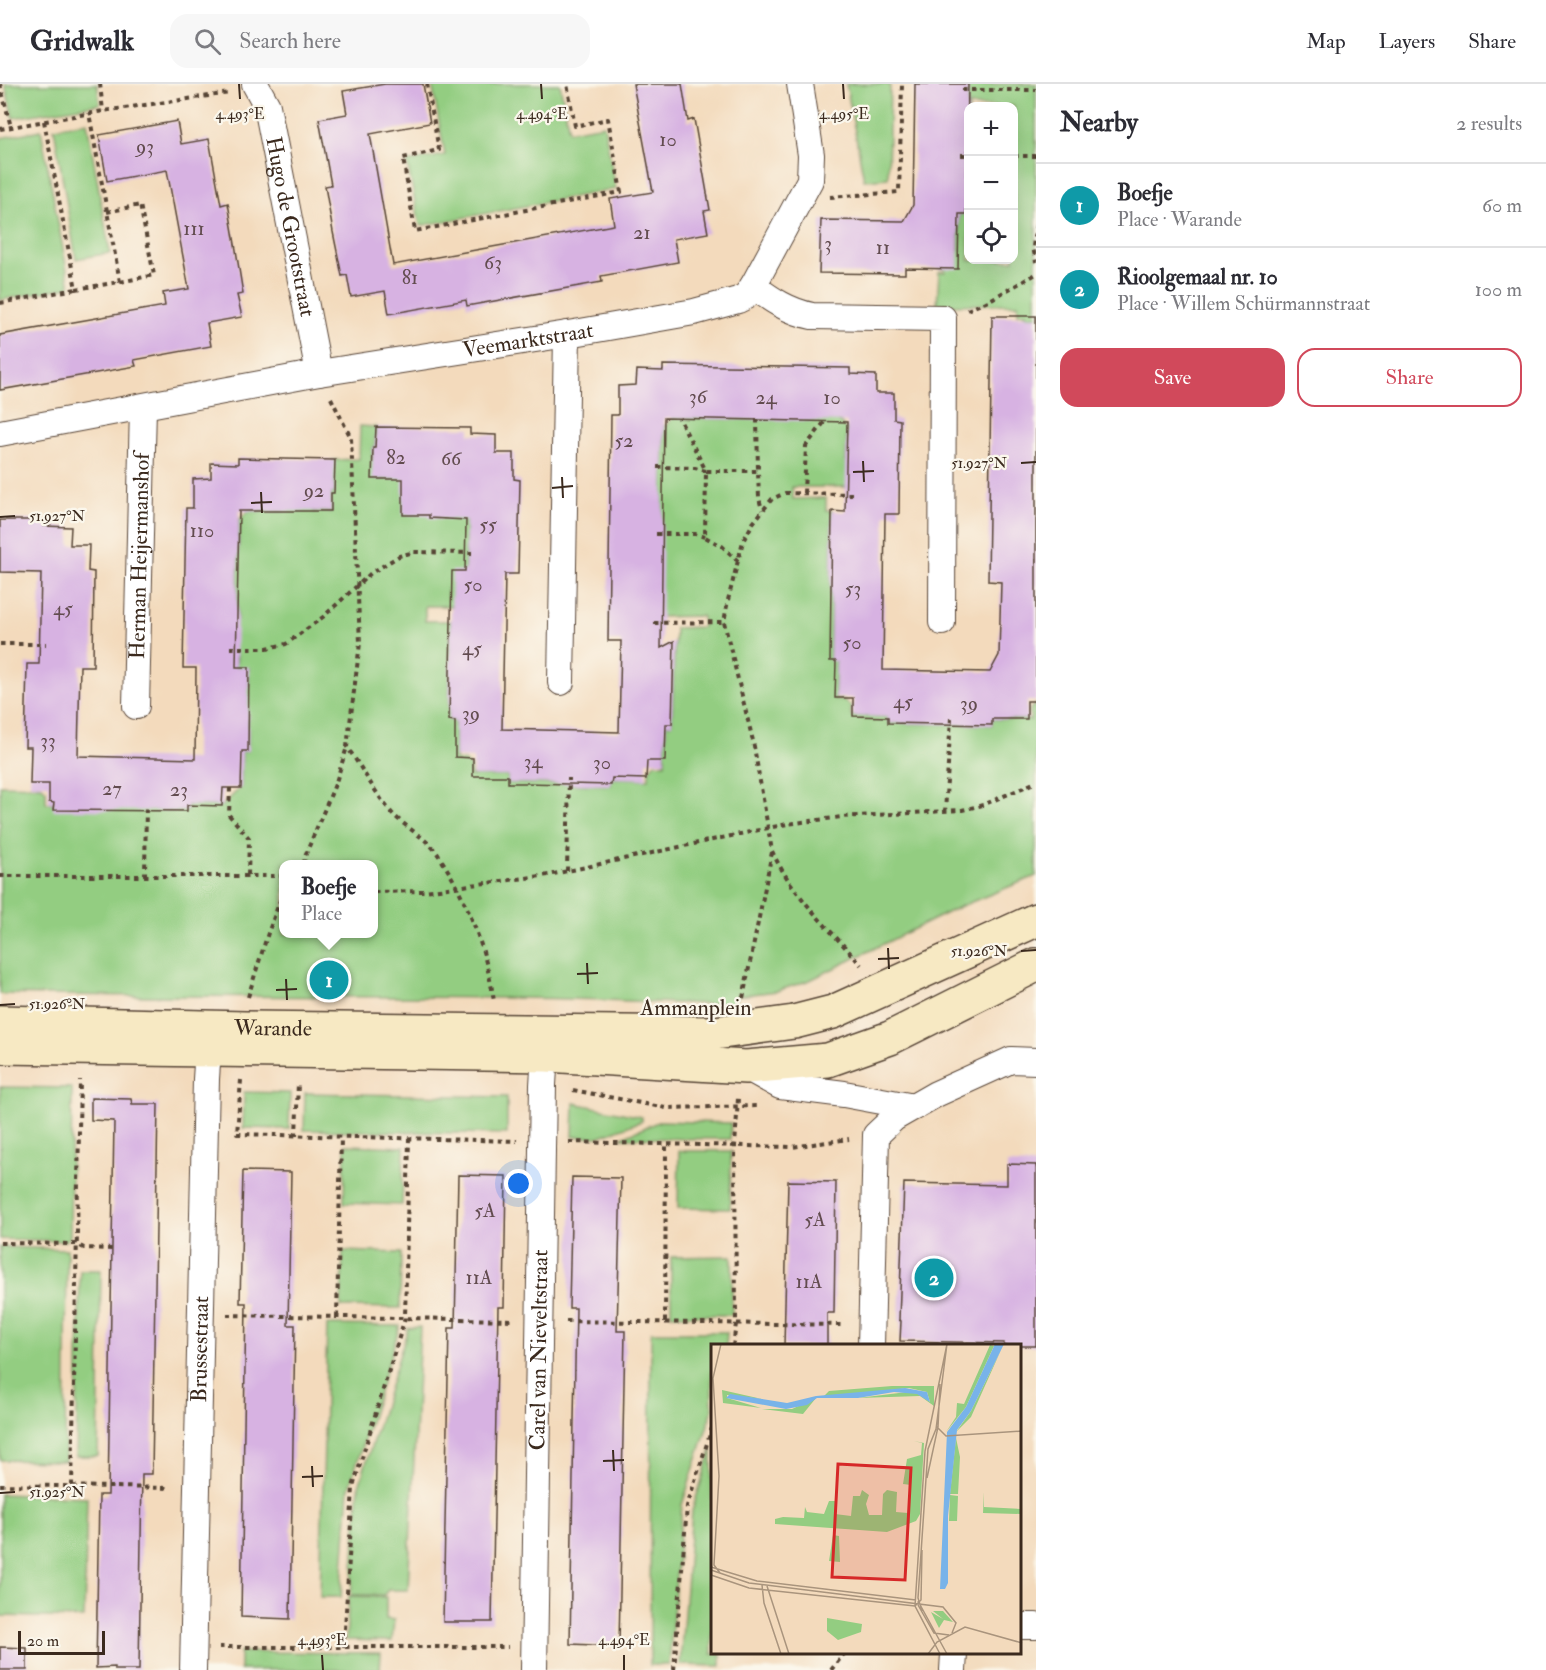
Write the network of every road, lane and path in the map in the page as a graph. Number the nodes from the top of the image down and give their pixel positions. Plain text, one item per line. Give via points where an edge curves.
1 (0, 84) edge
2 (100, 84) edge
3 (427, 84) edge
4 (567, 84) edge
5 (800, 84) edge
6 (902, 84) edge
7 (257, 87) edge
8 (962, 90) dead end
9 (1036, 90) edge
10 (103, 111) junction
11 (89, 113) junction
12 (44, 121) junction
13 (11, 127) junction
14 (0, 129) edge
15 (1018, 156) edge
16 (1036, 156) edge
17 (800, 199) junction
18 (107, 212) junction
19 (1036, 224) edge
20 (1036, 262) edge
21 (1036, 274) edge
22 (120, 282) junction
23 (753, 286) junction
24 (76, 289) junction
25 (0, 303) edge
26 (944, 318) junction
27 (567, 334) junction
28 (319, 373) junction
29 (143, 407) junction
30 (680, 418) dead end
31 (756, 419) dead end
32 (826, 420) dead end
33 (0, 433) edge
34 (657, 467) dead end
35 (705, 471) junction
36 (758, 471) junction
37 (804, 493) junction
38 (852, 494) dead end
39 (763, 511) junction
40 (656, 534) dead end
41 (705, 537) junction
42 (472, 553) dead end
43 (738, 561) junction
44 (357, 587) junction
45 (724, 622) junction
46 (942, 622) dead end
47 (654, 623) dead end
48 (0, 644) edge
49 (46, 644) dead end
50 (230, 648) dead end
51 (561, 682) dead end
52 (136, 706) dead end
53 (951, 718) dead end
54 (347, 747) junction
55 (569, 778) dead end
56 (1036, 782) edge
57 (230, 788) dead end
58 (146, 804) dead end
59 (945, 812) junction
60 (768, 828) junction
61 (772, 851) junction
62 (304, 860) edge
63 (567, 872) junction
64 (0, 876) edge
65 (145, 876) junction
66 (248, 876) junction
67 (279, 876) edge
68 (457, 888) junction
69 (378, 892) edge
70 (279, 904) edge
71 (1036, 920) edge
72 (1036, 965) edge
73 (866, 970) dead end
74 (247, 1004) dead end
75 (495, 1005) dead end
76 (0, 1022) edge
77 (741, 1029) junction
78 (208, 1039) junction
79 (546, 1043) junction
80 (0, 1047) edge
81 (1036, 1060) edge
82 (743, 1067) junction
83 (80, 1076) dead end
84 (298, 1080) dead end
85 (914, 1107) junction
86 (296, 1136) dead end
87 (341, 1137) dead end
88 (409, 1138) dead end
89 (666, 1143) dead end
90 (0, 1243) edge
91 (76, 1244) junction
92 (112, 1249) dead end
93 (337, 1317) dead end
94 (665, 1322) dead end
95 (733, 1344) edge
96 (871, 1344) edge
97 (711, 1431) edge
98 (0, 1485) edge
99 (72, 1486) junction
100 (197, 1488) junction
101 (344, 1647) junction
102 (842, 1655) edge
103 (954, 1655) edge
104 (194, 1658) edge
105 (534, 1658) edge
106 (674, 1670) edge
107 (831, 1670) edge
108 (953, 1670) edge

1 - 13 path
2 - 10 path
3 - 4 path via 439,150 403,158 415,231 621,192 608,120 575,126
5 - 17 street via 812,162 810,180
6 - 17 path via 899,192
7 - 10 path
7 - 28 street, Hugo de Grootstraat via 267,106
8 - 9 path
10 - 11 path
11 - 12 path
11 - 18 path
12 - 13 path
12 - 24 path
13 - 14 path
15 - 16 path
17 - 23 street
18 - 22 path
18 - 22 path via 140,205 154,275
19 - 20 path
21 - 26 path via 986,302
22 - 24 path
23 - 26 street via 779,305 812,316
23 - 27 street, Veemarktstraat via 746,296 717,307
24 - 25 path
26 - 46 street
27 - 28 street, Veemarktstraat
27 - 51 street
28 - 29 street, Veemarktstraat
28 - 44 path via 351,438
29 - 33 street, Veemarktstraat
29 - 52 street, Herman Heijermanshof
30 - 35 path
31 - 36 path
32 - 37 path via 806,446
34 - 35 path
35 - 36 path
35 - 41 path
36 - 39 path
37 - 38 path
37 - 39 path via 785,493
39 - 43 path via 743,541
40 - 41 path
41 - 43 path
42 - 44 path via 414,552 399,556
43 - 45 path
44 - 50 path via 286,644
44 - 54 path via 360,643
45 - 47 path
45 - 60 path via 753,741
48 - 49 path
53 - 59 path
54 - 62 path
54 - 68 path via 392,813 438,853
55 - 63 path
56 - 59 path via 982,805
57 - 66 path via 229,816 249,838
58 - 65 path
59 - 60 path via 842,817
60 - 61 path
60 - 63 path
61 - 73 path via 801,898
61 - 77 path via 741,1010
63 - 68 path
64 - 65 path
65 - 66 path
66 - 67 path
68 - 69 path
68 - 75 path via 485,952
70 - 74 path
71 - 77 street, Ammanplein via 833,1012
72 - 82 street via 890,1038 828,1060
76 - 78 street, Warande
77 - 79 street, Ammanplein
78 - 79 street, Warande
78 - 80 street, Warande
78 - 100 street, Brussestraat
79 - 82 street
79 - 105 street, Carel van Nieveltstraat
81 - 85 street via 1011,1060
82 - 85 street via 780,1086
82 - 95 path via 735,1146
83 - 91 path
84 - 86 path
85 - 96 street via 894,1118 876,1135
87 - 93 path
88 - 101 path via 405,1318 353,1487
89 - 94 path
90 - 91 path
91 - 92 path
91 - 99 path
97 - 106 path via 687,1506
98 - 99 path
99 - 100 path
100 - 104 street, Brussestraat
101 - 104 path
101 - 105 path
102 - 107 path
103 - 108 street

